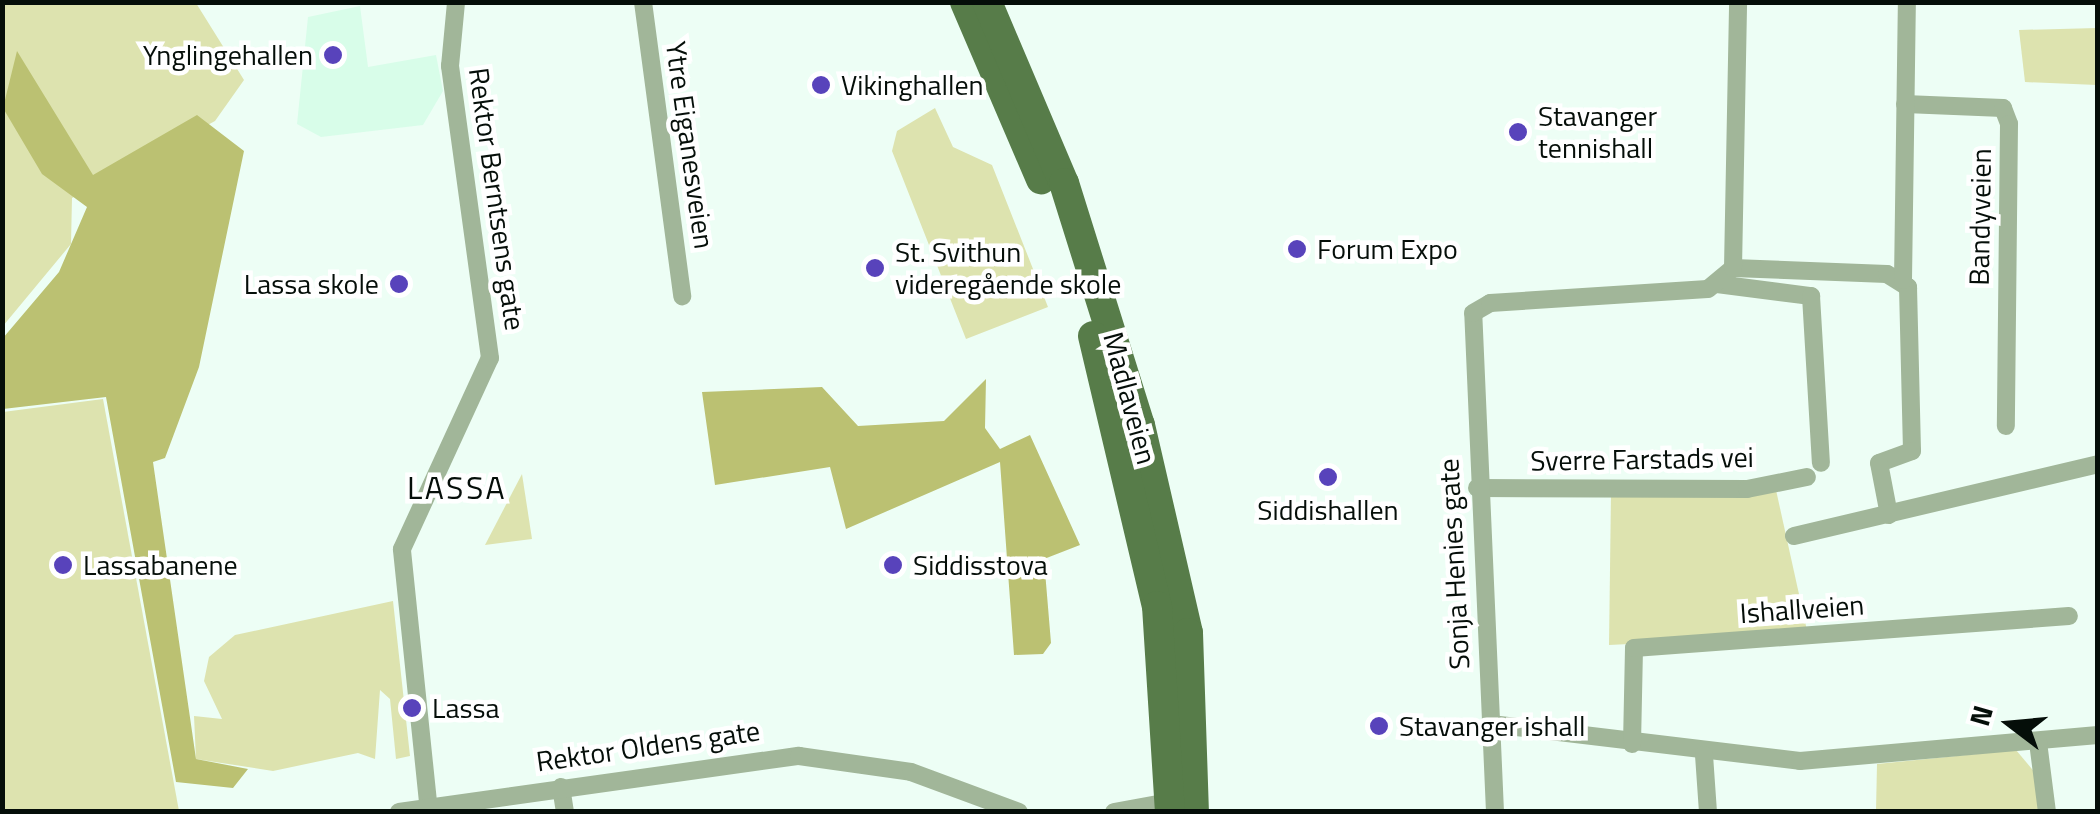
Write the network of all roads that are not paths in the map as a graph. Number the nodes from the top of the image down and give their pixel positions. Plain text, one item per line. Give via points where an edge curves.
1 (456, 2) edge
2 (644, 2) edge
3 (965, 2) edge
4 (987, 2) edge
5 (1738, 2) edge
6 (1907, 2) edge
7 (1905, 104) junction
8 (1732, 268) junction
9 (1903, 280) junction
10 (1716, 284) junction
11 (682, 296) dead end
12 (2006, 426) dead end
13 (1821, 462) dead end
14 (2098, 464) edge
15 (1806, 477) dead end
16 (1477, 488) junction
17 (1890, 515) junction
18 (1794, 536) dead end
19 (2069, 616) dead end
20 (1491, 724) junction
21 (2098, 735) edge
22 (2038, 742) junction
23 (1632, 744) junction
24 (1704, 755) junction
25 (561, 787) junction
26 (428, 802) junction
27 (1183, 807) edge
28 (399, 812) edge
29 (565, 812) edge
30 (1019, 812) edge
31 (1114, 812) edge
32 (1495, 812) edge
33 (1708, 812) edge
34 (2047, 812) edge

1 - 26 street, Rektor Berntsens gate via 450,66 490,358 402,549
2 - 11 street, Ytre Eiganesveien
3 - 27 main road, Madlaveien via 1058,224 1116,420 1159,622
4 - 27 main road, Madlaveien via 1064,183 1140,425 1188,633
5 - 8 street
6 - 7 street
7 - 9 street
7 - 12 street, Bandyveien via 2003,108 2009,124
8 - 9 street
8 - 10 street
9 - 17 street via 1912,451 1879,463
10 - 13 street via 1811,296
10 - 16 street, Sonja Henies gate via 1490,304 1473,313
14 - 17 street
15 - 16 street, Sverre Farstads vei via 1747,489
16 - 20 street, Sonja Henies gate
17 - 18 street
19 - 23 street, Ishallveien via 1634,648
20 - 23 street
20 - 32 street, Sonja Henies gate
21 - 22 street
22 - 24 street via 1800,761
22 - 34 street
23 - 24 street
24 - 33 street
25 - 26 street, Rektor Oldens gate
25 - 29 street
25 - 30 street, Rektor Oldens gate via 799,756 911,772
26 - 28 street, Rektor Oldens gate
27 - 31 street

